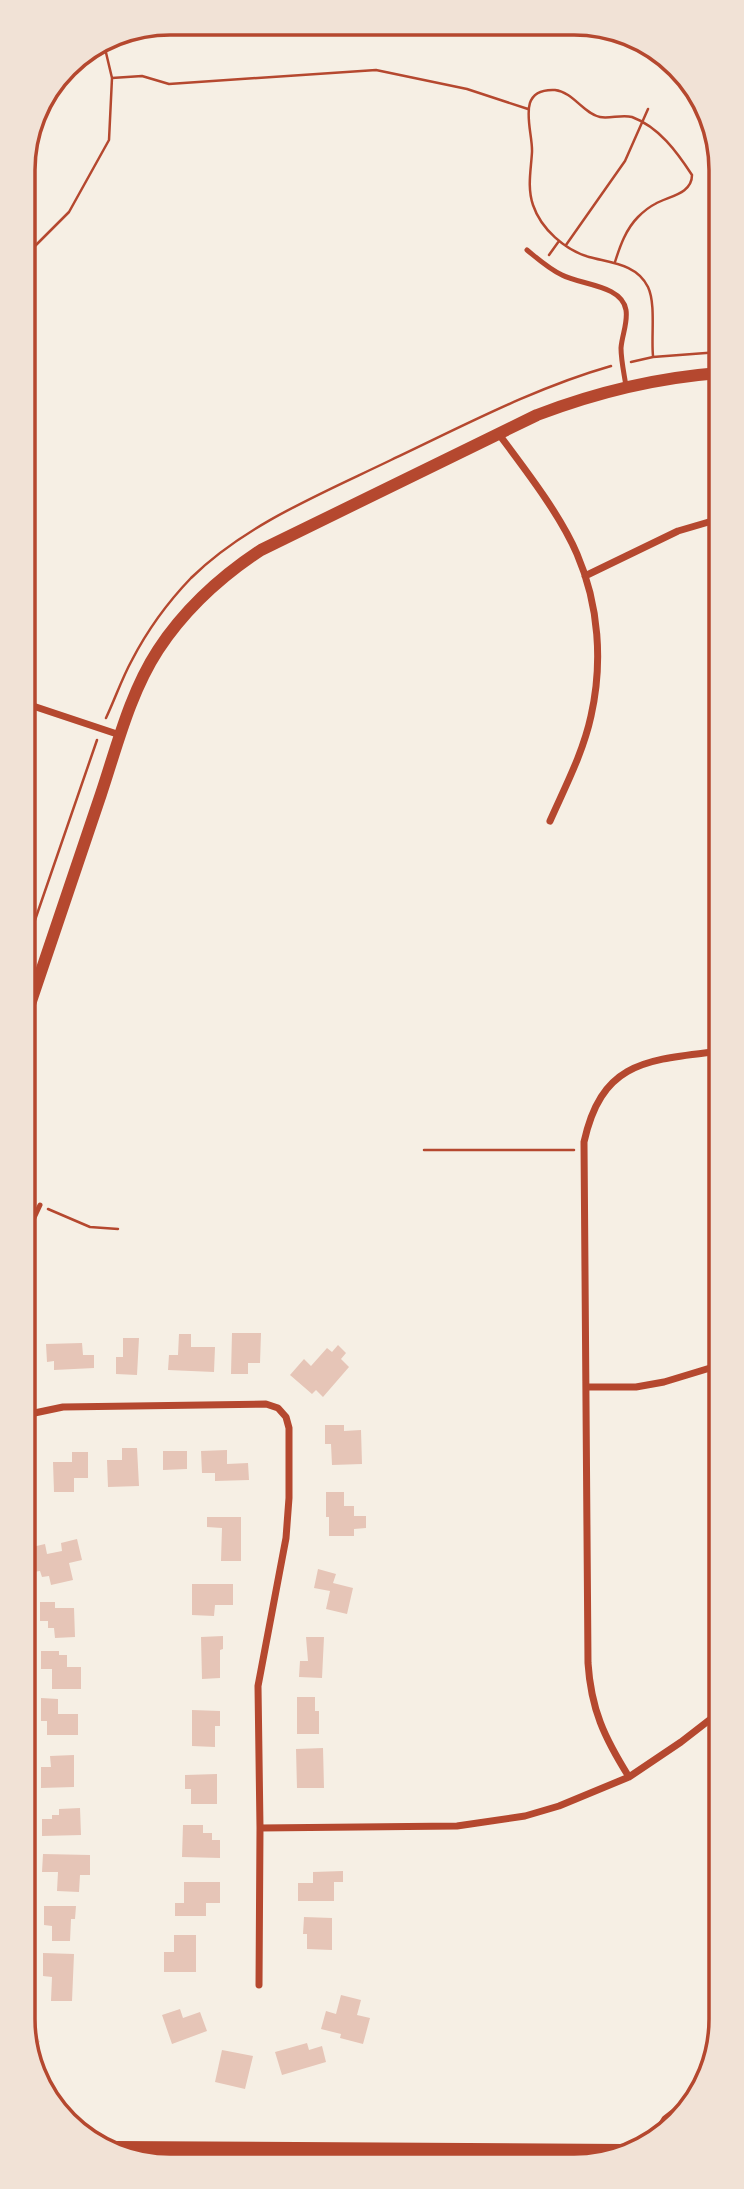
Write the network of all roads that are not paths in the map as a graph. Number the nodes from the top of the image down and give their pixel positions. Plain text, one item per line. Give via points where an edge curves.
1 (527, 250) dead end
2 (709, 374) edge
3 (626, 386) junction
4 (498, 432) junction
5 (709, 522) edge
6 (585, 576) junction
7 (35, 707) edge
8 (121, 736) junction
9 (550, 821) dead end
10 (35, 974) edge
11 (709, 1052) edge
12 (40, 1205) road end
13 (35, 1215) edge
14 (709, 1368) edge
15 (586, 1387) junction
16 (35, 1413) edge
17 (709, 1720) edge
18 (629, 1777) junction
19 (260, 1828) junction
20 (259, 1984) dead end
21 (131, 2148) edge
22 (597, 2152) edge

1 - 3 lane via 563,276 621,299 626,307 621,349
2 - 3 street
3 - 4 street via 575,400
4 - 6 street via 555,515
4 - 8 street via 232,569 201,597 157,651
5 - 6 street via 678,531
6 - 9 street via 597,633 595,690 578,758
7 - 8 street
8 - 10 street
11 - 15 street via 657,1058 635,1067 599,1098 589,1119 584,1150
12 - 13 lane
14 - 15 street via 636,1387
15 - 18 street via 590,1691 597,1718
16 - 19 street via 63,1407 266,1404 286,1417 286,1538 258,1686
17 - 18 street
18 - 19 street via 559,1806 492,1822
19 - 20 street
21 - 22 main road

